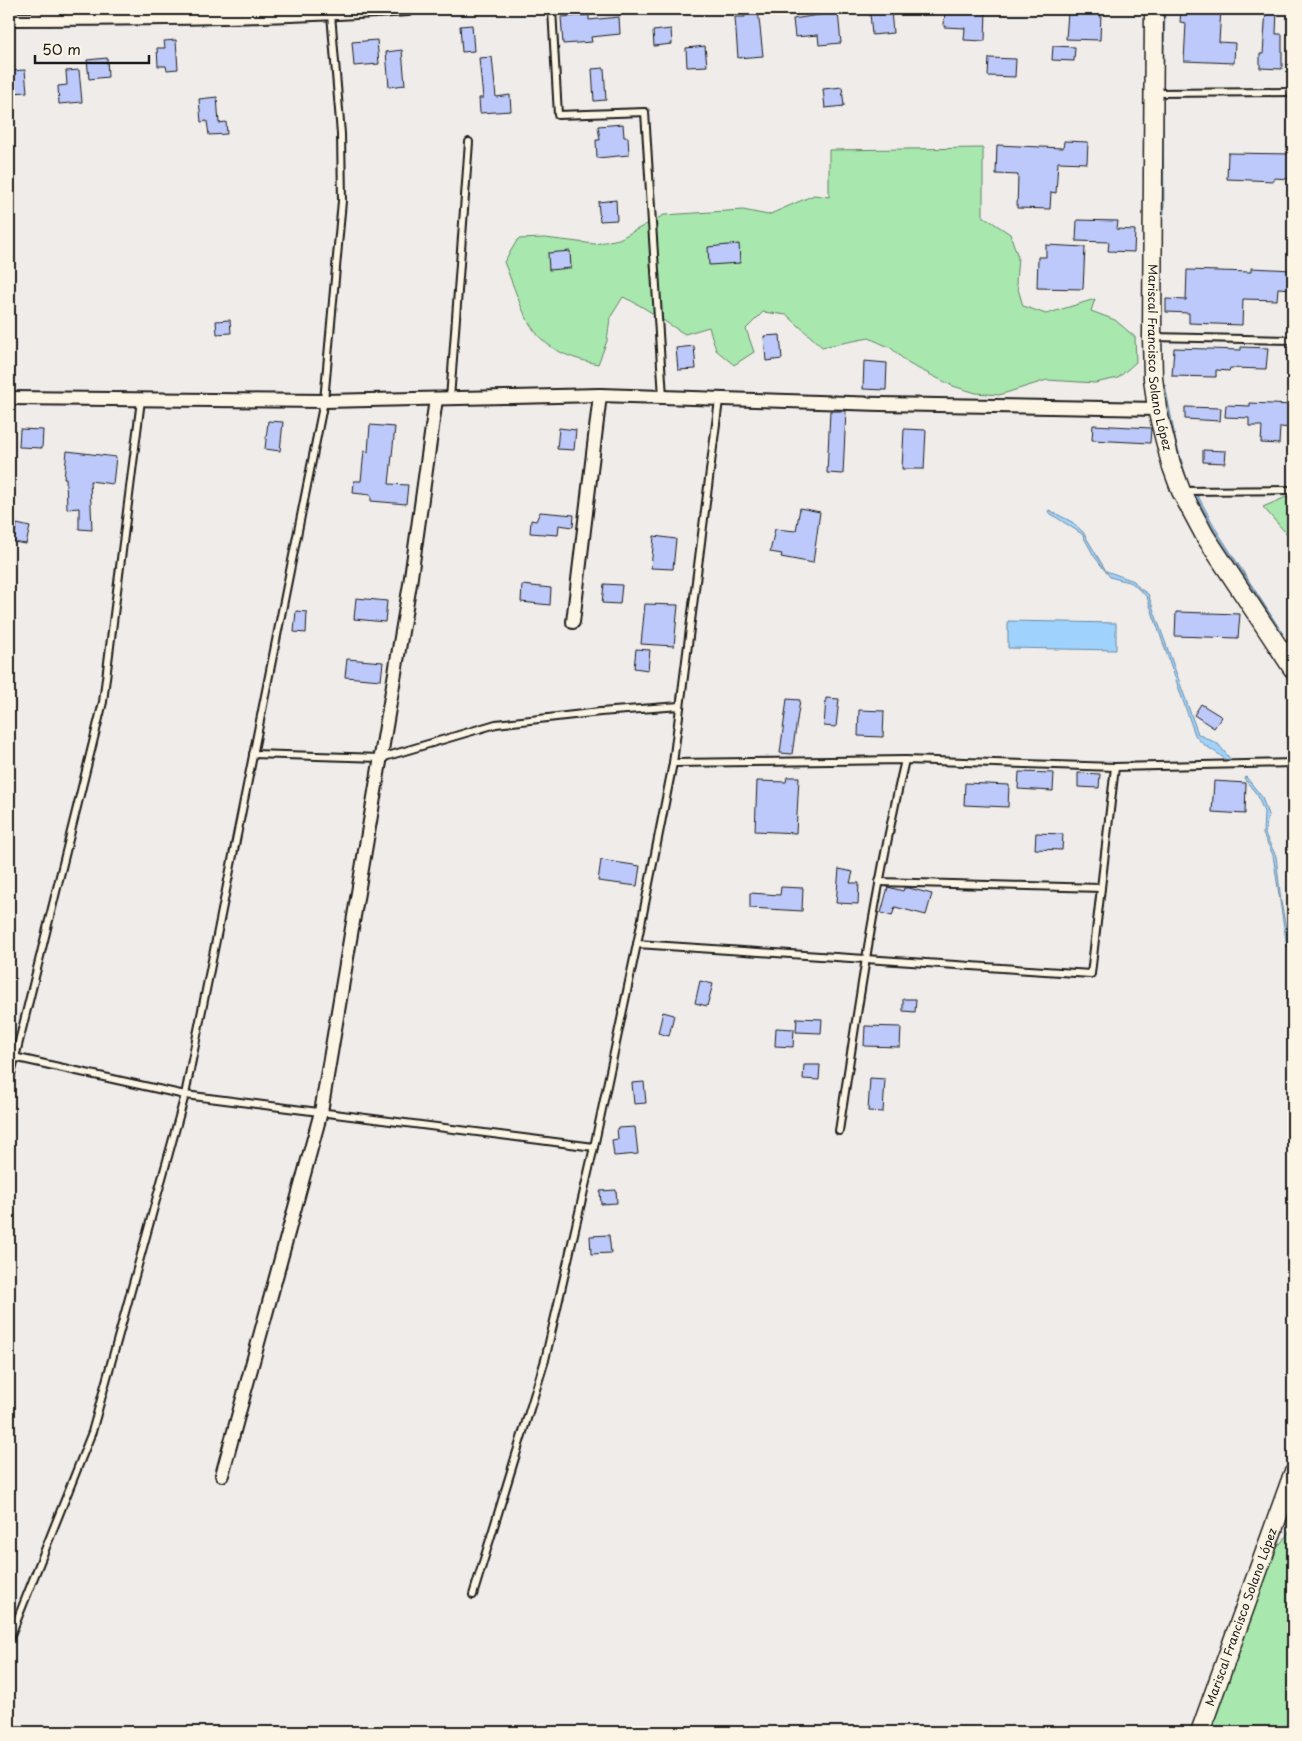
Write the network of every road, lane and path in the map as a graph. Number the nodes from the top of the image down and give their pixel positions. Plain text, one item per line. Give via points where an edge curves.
1 (408, 9) edge
2 (552, 9) edge
3 (1154, 9) edge
4 (136, 14) edge
5 (331, 14) junction
6 (9, 19) edge
7 (1293, 92) edge
8 (1153, 93) junction
9 (468, 142) dead end
10 (1152, 337) junction
11 (1293, 340) edge
12 (600, 395) junction
13 (663, 397) junction
14 (9, 398) edge
15 (436, 399) junction
16 (450, 399) junction
17 (141, 400) junction
18 (719, 400) junction
19 (324, 401) junction
20 (1157, 408) junction
21 (1293, 490) edge
22 (1181, 491) junction
23 (572, 622) dead end
24 (1293, 669) edge
25 (680, 706) junction
26 (254, 754) junction
27 (381, 758) junction
28 (905, 760) junction
29 (673, 763) junction
30 (1293, 763) edge
31 (1115, 767) junction
32 (879, 882) junction
33 (1101, 888) junction
34 (637, 944) junction
35 (864, 960) junction
36 (12, 1056) edge
37 (9, 1082) edge
38 (186, 1095) junction
39 (321, 1112) junction
40 (839, 1131) dead end
41 (594, 1147) junction
42 (1293, 1474) edge
43 (222, 1476) dead end
44 (473, 1594) dead end
45 (9, 1640) edge
46 (1200, 1732) edge

1 - 5 street
2 - 13 lane via 558,115 645,112
3 - 8 main road, Mariscal Francisco Solano López
4 - 5 street
4 - 6 street
5 - 19 lane via 341,134 342,201
7 - 8 lane
8 - 10 main road, Mariscal Francisco Solano López
9 - 16 lane
10 - 11 lane
10 - 20 main road, Mariscal Francisco Solano López
12 - 13 street
12 - 16 street
12 - 23 street
13 - 18 street
14 - 17 street
15 - 16 street
15 - 19 street
15 - 27 street
17 - 19 street
17 - 36 lane via 103,702
18 - 20 street
18 - 25 lane
19 - 26 lane
20 - 22 main road, Mariscal Francisco Solano López via 1170,464
21 - 22 lane
22 - 24 main road, Mariscal Francisco Solano López via 1205,536
25 - 27 lane via 496,724
25 - 29 lane
26 - 27 lane
26 - 38 lane
27 - 39 street
28 - 29 lane
28 - 31 lane
28 - 32 lane
29 - 34 lane
30 - 31 lane
31 - 33 lane
32 - 33 lane
32 - 35 lane
33 - 35 lane via 1091,974
34 - 35 lane
34 - 41 lane
35 - 40 lane
36 - 37 lane
36 - 38 lane
38 - 39 lane
38 - 45 lane via 92,1432
39 - 41 lane
39 - 43 street
41 - 44 lane via 545,1360
42 - 46 main road, Mariscal Francisco Solano López

